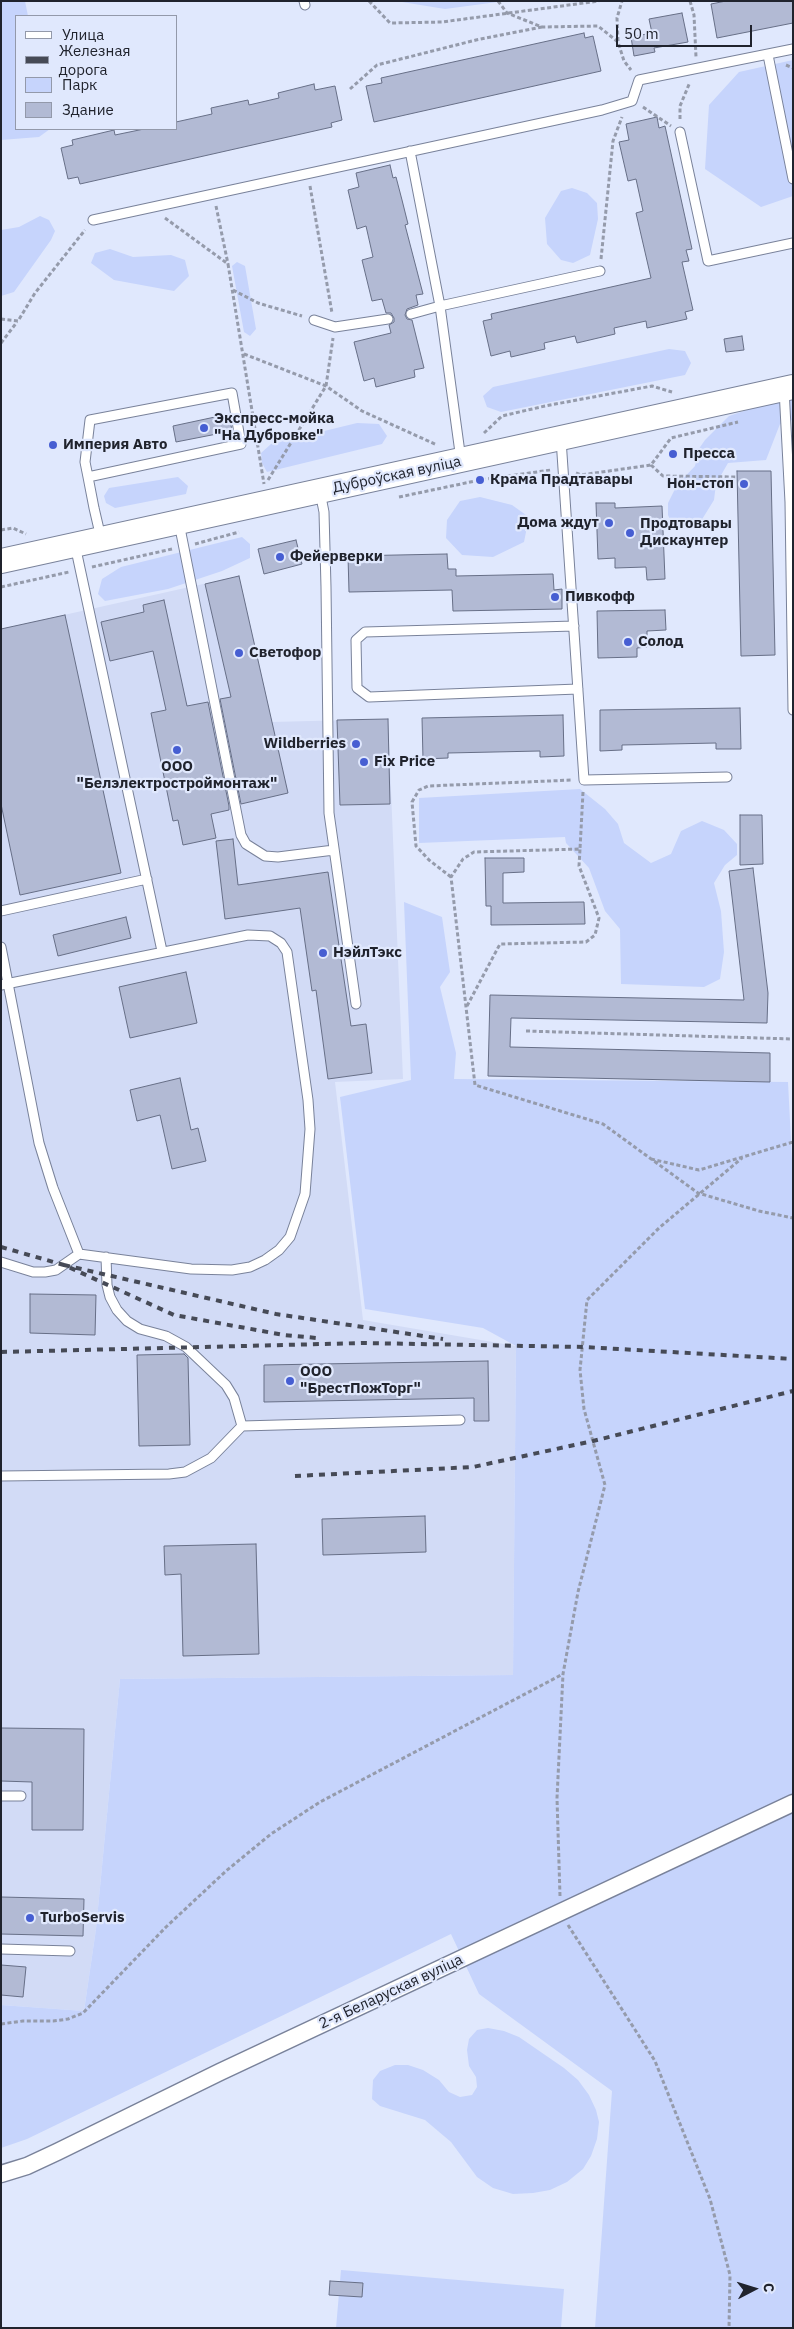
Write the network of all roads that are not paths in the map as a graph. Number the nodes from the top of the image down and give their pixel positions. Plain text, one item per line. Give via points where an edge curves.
1 (793, 49) edge
2 (768, 54) junction
3 (680, 132) road end
4 (410, 151) junction
5 (793, 179) edge
6 (93, 220) road end
7 (793, 243) edge
8 (600, 271) road end
9 (440, 306) junction
10 (411, 314) dead end
11 (388, 319) dead end
12 (314, 320) road end
13 (788, 388) edge
14 (561, 438) junction
15 (459, 451) junction
16 (88, 477) junction
17 (320, 492) junction
18 (791, 502) edge
19 (179, 523) junction
20 (102, 539) junction
21 (75, 545) junction
22 (1, 561) edge
23 (574, 626) junction
24 (578, 689) junction
25 (793, 710) edge
26 (727, 777) dead end
27 (334, 850) junction
28 (147, 879) junction
29 (1, 911) edge
30 (1, 947) edge
31 (162, 951) junction
32 (5, 984) edge
33 (356, 1004) dead end
34 (79, 1254) junction
35 (106, 1257) junction
36 (1, 1262) edge
37 (460, 1420) dead end
38 (242, 1426) junction
39 (1, 1476) edge
40 (1, 1796) edge
41 (21, 1796) dead end
42 (786, 1806) edge
43 (1, 1949) edge
44 (70, 1951) dead end
45 (1, 2174) edge

1 - 2 lane
2 - 4 lane via 639,80 632,101
2 - 5 lane
3 - 7 lane via 708,261
4 - 6 lane
4 - 9 lane
8 - 9 lane
9 - 10 lane
9 - 15 lane
11 - 12 lane via 335,328
13 - 14 main road, Дуброўская вуліца
13 - 18 lane
14 - 15 main road, Дуброўская вуліца
14 - 23 lane
15 - 17 main road, Дуброўская вуліца
16 - 16 lane via 241,444 232,394 90,420 85,462
16 - 20 lane
17 - 19 main road, Дуброўская вуліца
17 - 27 lane via 324,512 326,578 329,814
18 - 25 lane
19 - 20 main road, Дуброўская вуліца
19 - 27 lane via 241,835 246,844 265,856
20 - 21 main road, Дуброўская вуліца
21 - 22 main road, Дуброўская вуліца
21 - 28 lane
23 - 24 lane
23 - 24 lane via 365,632 356,640 358,688 368,696
24 - 26 lane via 584,780
27 - 33 lane
28 - 29 lane
28 - 31 lane
30 - 32 lane
31 - 32 lane
31 - 35 lane via 259,934 281,943 287,952 308,1100 309,1162 305,1194 290,1237 266,1260 250,1267 210,1270
32 - 34 lane via 45,1166
34 - 35 lane
34 - 36 lane via 56,1270 45,1272 33,1272
35 - 38 lane via 107,1285 116,1310 140,1329 176,1341 204,1364 234,1398
37 - 38 lane
38 - 39 lane via 211,1458 185,1472
40 - 41 lane
42 - 45 street, 2-я Беларуская вуліца via 57,2152
43 - 44 lane

